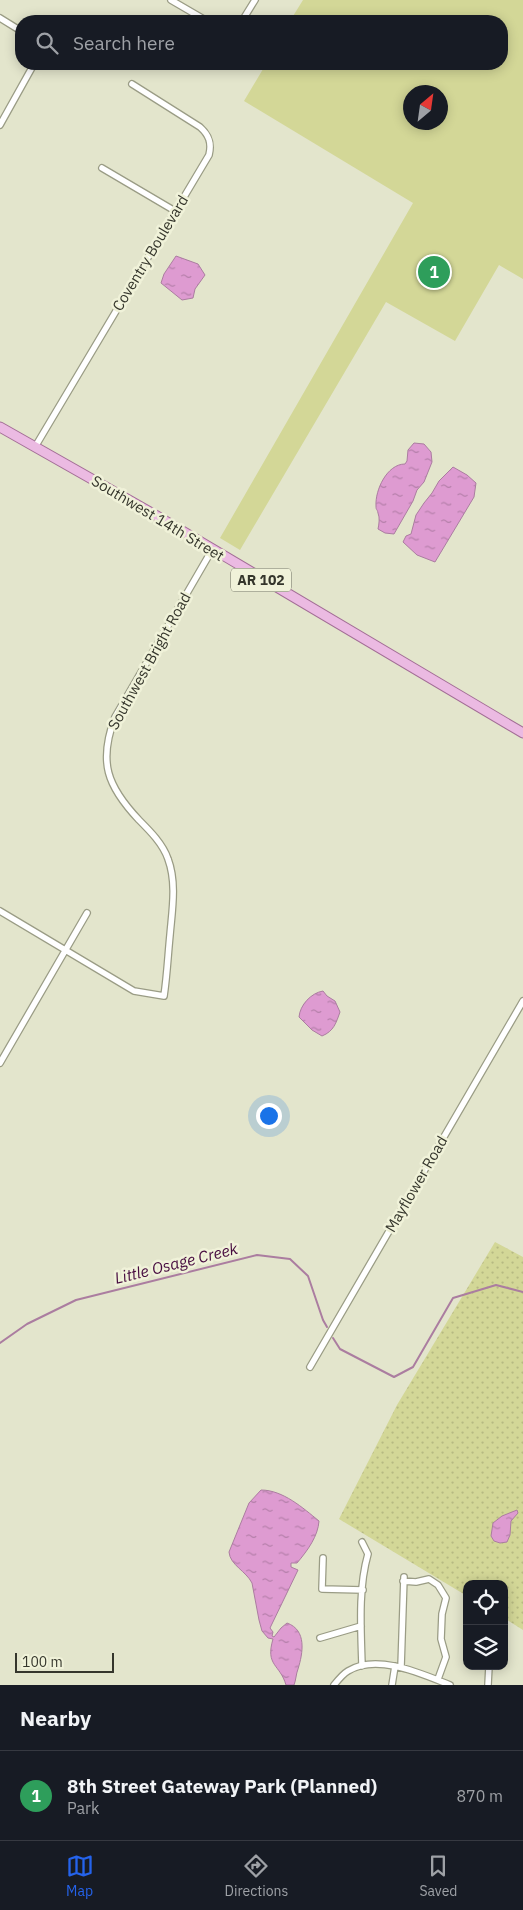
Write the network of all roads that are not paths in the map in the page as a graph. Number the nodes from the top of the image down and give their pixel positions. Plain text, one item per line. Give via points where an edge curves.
1 (171, 0) edge
2 (255, 0) edge
3 (197, 15) edge
4 (246, 15) edge
5 (0, 18) edge
6 (15, 27) edge
7 (31, 70) edge
8 (132, 84) dead end
9 (0, 125) edge
10 (102, 168) dead end
11 (175, 211) junction
12 (0, 426) edge
13 (35, 447) junction
14 (212, 550) junction
15 (523, 733) edge
16 (0, 911) edge
17 (87, 913) dead end
18 (66, 950) junction
19 (523, 1001) edge
20 (0, 1063) edge
21 (310, 1367) dead end
22 (362, 1542) dead end
23 (323, 1558) dead end
24 (363, 1590) junction
25 (361, 1626) junction
26 (320, 1638) dead end
27 (362, 1666) junction
28 (398, 1667) junction
29 (489, 1670) edge
30 (438, 1680) junction
31 (446, 1684) edge
32 (334, 1685) edge
33 (392, 1685) edge
34 (488, 1685) edge

1 - 3 street
2 - 4 street
5 - 6 street
7 - 9 street
8 - 11 street, Coventry Boulevard via 200,127 210,141 209,155
10 - 11 street
11 - 13 street, Coventry Boulevard
12 - 13 main road, Southwest 14th Street / AR 102
13 - 14 main road, Southwest 14th Street / AR 102
14 - 15 main road, Southwest 14th Street / AR 102
14 - 18 street, Southwest Bright Road via 115,717 108,736 107,766 113,788 163,848 173,879 164,996 134,991
16 - 18 street
17 - 18 street
18 - 20 street
19 - 21 street, Mayflower Road
22 - 24 street via 368,1554 364,1563
23 - 24 street via 322,1590
24 - 25 street
25 - 26 street
25 - 27 street
27 - 28 street
27 - 32 street via 346,1672
28 - 30 street
28 - 30 street via 404,1579 416,1582 429,1579 438,1585 446,1600 441,1639 446,1656
28 - 33 street
29 - 34 street
30 - 31 street

